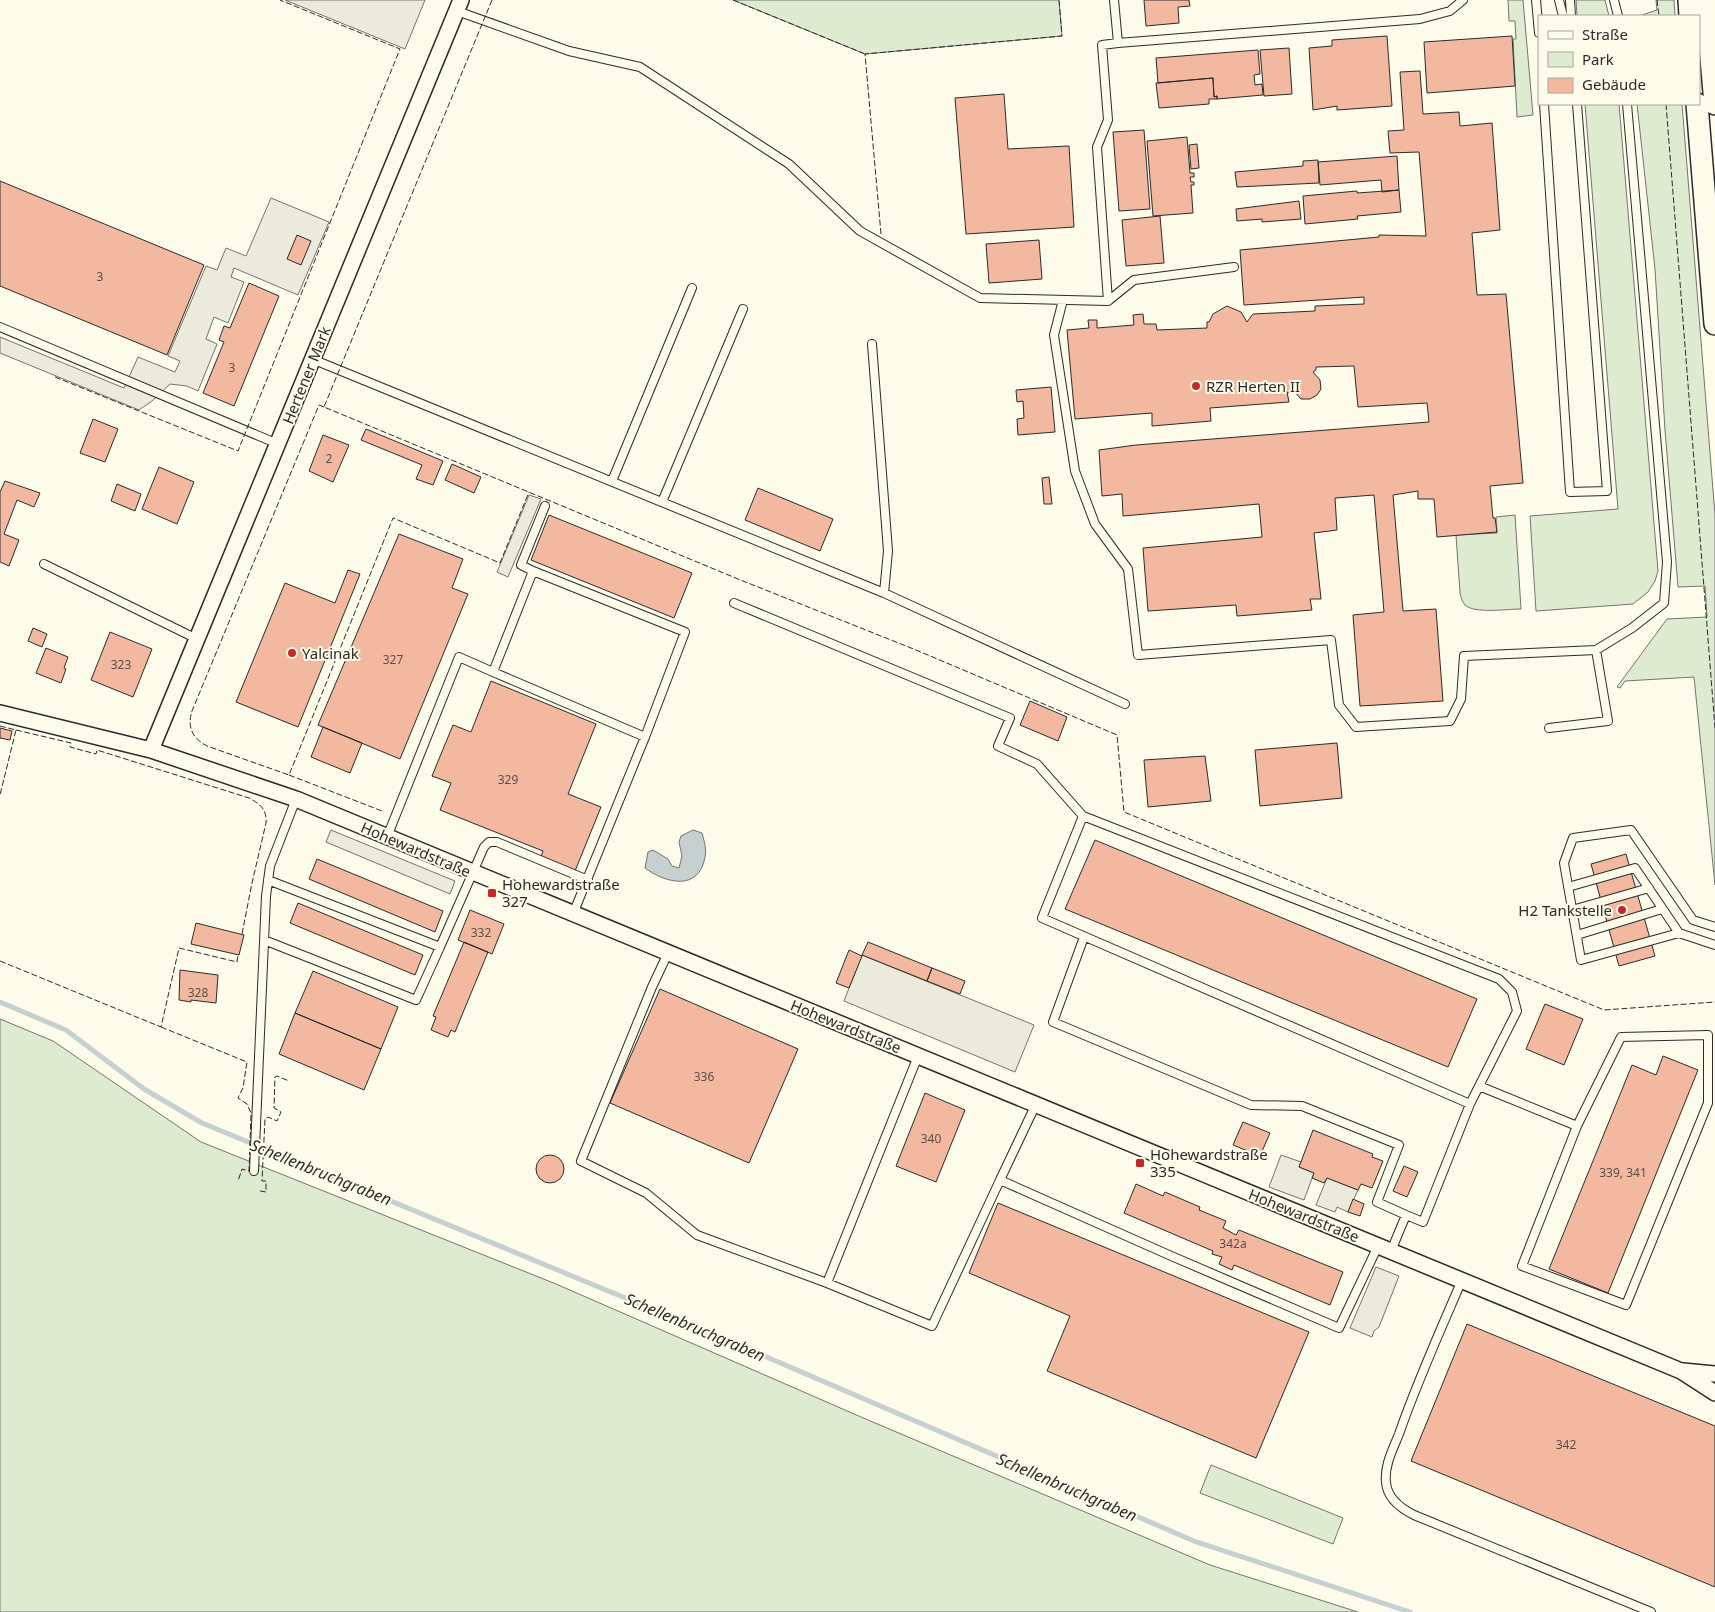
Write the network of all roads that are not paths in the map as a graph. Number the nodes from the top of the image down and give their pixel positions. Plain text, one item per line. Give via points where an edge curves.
1 (1114, 0) edge
2 (1463, 0) edge
3 (1536, 0) edge
4 (1560, 0) edge
5 (1570, 0) edge
6 (1614, 0) edge
7 (1689, 0) edge
8 (1706, 0) edge
9 (459, 6) edge
10 (1563, 15) edge
11 (1571, 15) edge
12 (1618, 15) edge
13 (1690, 15) edge
14 (1538, 23) edge
15 (1118, 44) junction
16 (1715, 104) edge
17 (1544, 105) edge
18 (1577, 105) edge
19 (1627, 105) edge
20 (1697, 105) edge
21 (1234, 267) dead end
22 (692, 288) dead end
23 (1063, 300) junction
24 (1108, 301) junction
25 (743, 309) dead end
26 (1715, 324) edge
27 (0, 327) edge
28 (872, 344) dead end
29 (312, 360) junction
30 (278, 444) junction
31 (612, 481) junction
32 (662, 502) junction
33 (545, 506) dead end
34 (44, 564) dead end
35 (533, 571) junction
36 (884, 593) junction
37 (734, 603) dead end
38 (197, 639) junction
39 (1596, 650) junction
40 (493, 672) junction
41 (1125, 704) dead end
42 (0, 713) edge
43 (1549, 728) dead end
44 (645, 736) junction
45 (151, 750) junction
46 (296, 800) junction
47 (1083, 816) junction
48 (387, 837) junction
49 (473, 873) junction
50 (268, 880) junction
51 (588, 880) junction
52 (1568, 887) junction
53 (1649, 888) junction
54 (1662, 909) junction
55 (1572, 910) junction
56 (573, 914) junction
57 (1715, 927) edge
58 (1678, 932) junction
59 (1577, 935) junction
60 (1084, 936) junction
61 (264, 940) junction
62 (1715, 945) edge
63 (440, 947) junction
64 (668, 953) junction
65 (918, 1056) junction
66 (1479, 1086) junction
67 (1036, 1104) junction
68 (1470, 1104) junction
69 (1577, 1126) junction
70 (254, 1171) dead end
71 (1000, 1180) junction
72 (1406, 1215) junction
73 (1384, 1249) junction
74 (1462, 1280) junction
75 (827, 1283) junction
76 (1681, 1371) junction
77 (1715, 1374) edge
78 (1715, 1393) edge
79 (1651, 1612) edge

1 - 15 lane
2 - 15 lane via 1450,12 1420,19
3 - 14 lane
4 - 10 lane
5 - 11 lane
6 - 12 lane
7 - 13 main road
8 - 16 main road
9 - 23 lane via 569,51 640,67 789,164 860,231 980,298
9 - 29 street, Hertener Mark
15 - 24 lane via 1102,45 1108,120 1097,147
17 - 18 lane via 1570,492 1607,491
19 - 39 lane via 1667,562 1664,603
20 - 26 main road
21 - 24 lane via 1134,280
22 - 31 lane
23 - 24 lane
23 - 39 lane via 1054,335 1075,471 1095,524 1128,569 1138,655 1331,640 1339,705 1356,727 1450,721 1461,699 1464,656
25 - 32 lane
27 - 30 lane
28 - 36 lane via 888,551
29 - 30 street, Hertener Mark
29 - 31 lane
30 - 38 street, Hertener Mark
31 - 32 lane
32 - 36 lane
33 - 35 lane via 520,566
34 - 38 lane
35 - 40 lane
35 - 44 lane via 685,632
36 - 41 lane
37 - 47 lane via 1010,718 998,746 1037,764
38 - 45 street, Hertener Mark
39 - 43 lane via 1608,721
40 - 44 lane
40 - 48 lane via 459,657
42 - 45 street, Hohewardstraße
44 - 51 lane
45 - 46 street, Hohewardstraße
46 - 48 street, Hohewardstraße
46 - 50 lane via 270,866
47 - 60 lane via 1042,918
47 - 66 lane via 1498,979 1512,992 1517,1011
48 - 49 street, Hohewardstraße
49 - 51 lane via 484,847 489,842 497,842
49 - 56 street, Hohewardstraße
49 - 63 lane
50 - 61 lane
50 - 63 lane
51 - 56 lane
52 - 53 lane via 1635,868
52 - 55 lane
52 - 57 lane via 1564,863 1573,838 1631,830 1693,920
53 - 54 lane
53 - 55 lane
54 - 58 lane
54 - 59 lane
55 - 59 lane
56 - 64 street, Hohewardstraße
58 - 59 lane via 1581,960
58 - 62 lane
60 - 68 lane
60 - 72 lane via 1053,1022 1251,1105 1302,1106 1399,1145 1377,1202
61 - 63 lane via 416,1000
61 - 70 lane
64 - 65 street, Hohewardstraße
64 - 75 lane via 581,1161 646,1193 697,1235
65 - 67 street, Hohewardstraße
65 - 75 lane
66 - 68 lane
66 - 69 lane
67 - 71 lane
67 - 73 street, Hohewardstraße
68 - 72 lane via 1423,1222
69 - 69 lane via 1522,1266 1626,1305 1708,1102 1708,1034 1621,1037
71 - 73 lane via 1339,1328
71 - 75 lane via 932,1326
72 - 73 lane
73 - 74 street, Hohewardstraße
74 - 76 street, Hohewardstraße
74 - 79 lane via 1408,1408 1386,1471 1386,1484 1393,1500 1414,1515
76 - 77 street, Hohewardstraße
76 - 78 street, Hohewardstraße

